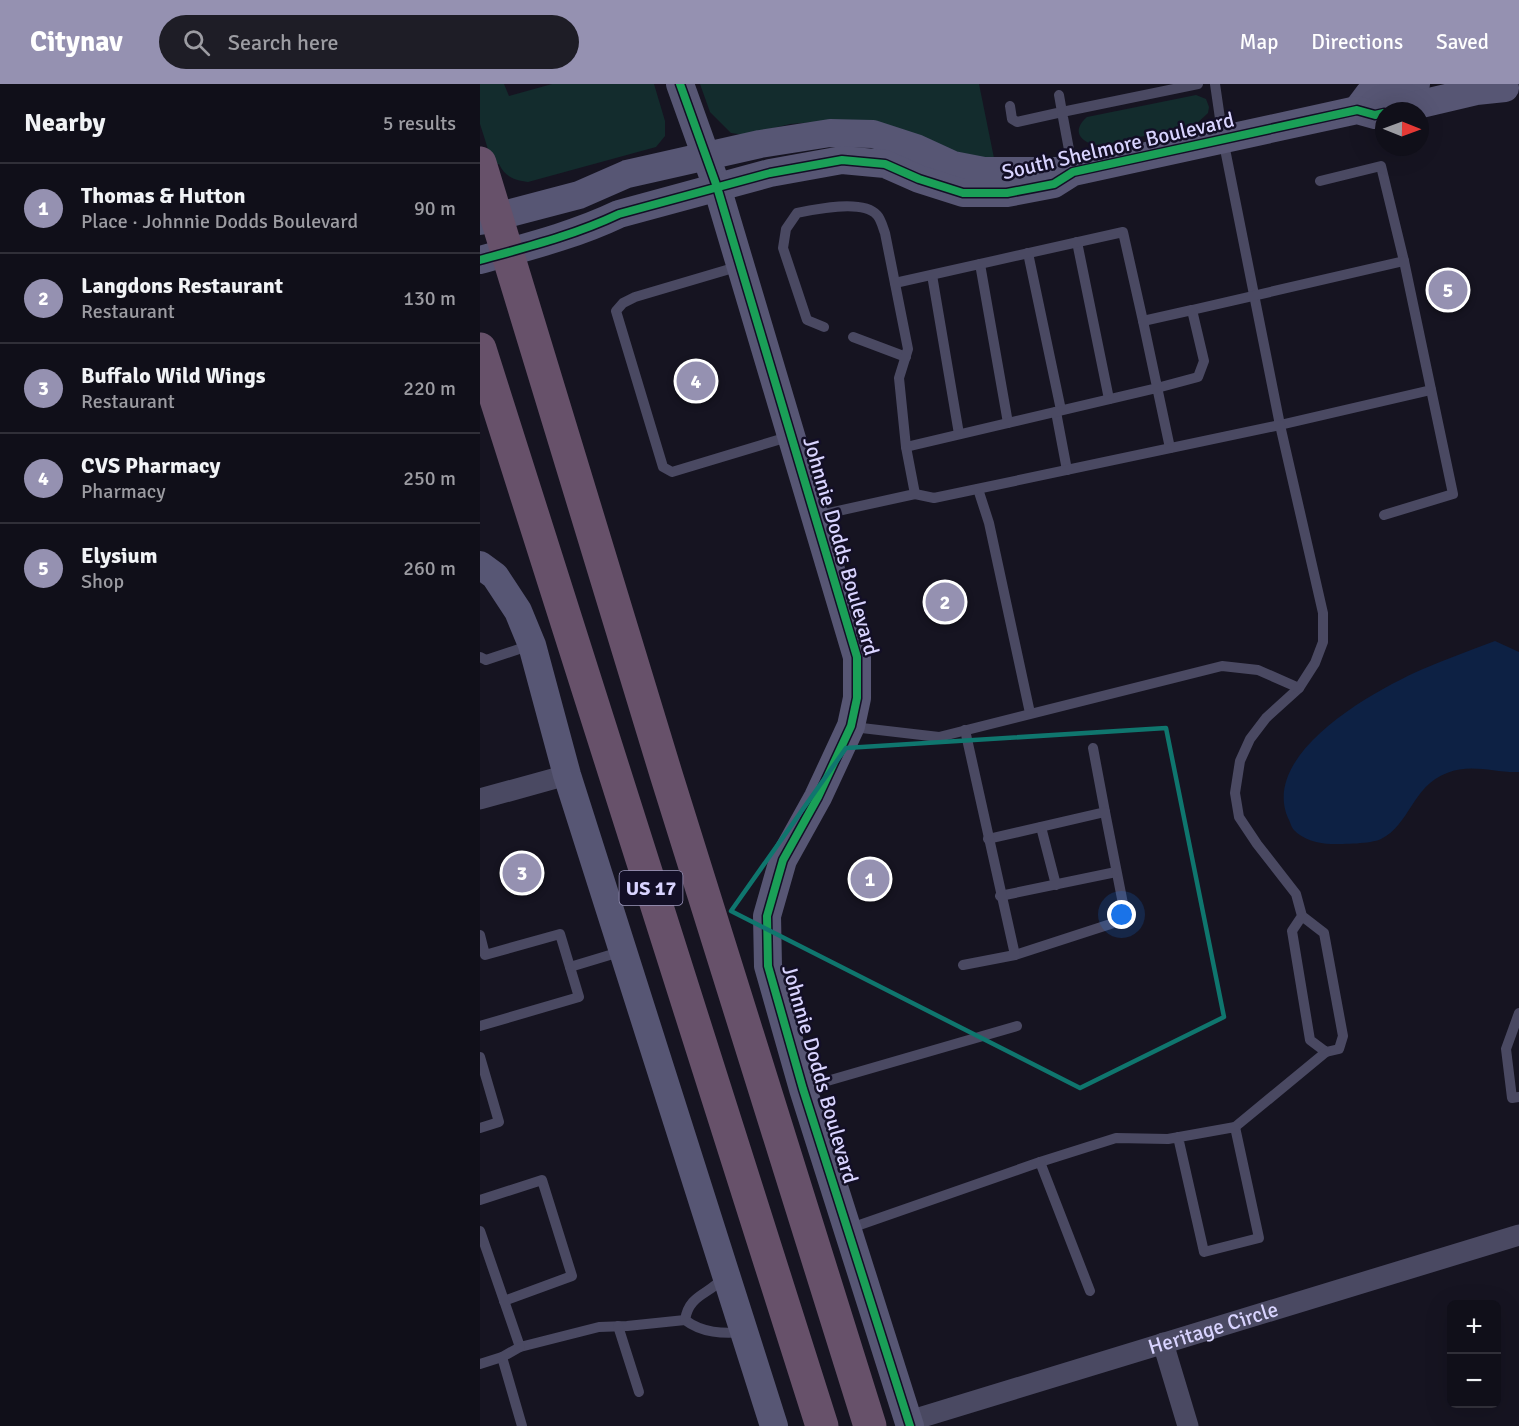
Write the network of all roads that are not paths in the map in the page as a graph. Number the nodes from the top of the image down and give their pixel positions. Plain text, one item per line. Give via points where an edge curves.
1 (680, 84) edge
2 (1198, 84) edge
3 (1215, 84) edge
4 (1416, 84) edge
5 (1509, 91) edge
6 (1059, 95) dead end
7 (1428, 102) edge
8 (1010, 106) dead end
9 (1371, 111) edge
10 (1062, 112) junction
11 (1223, 139) junction
12 (707, 156) junction
13 (480, 163) edge
14 (1073, 172) junction
15 (1320, 181) dead end
16 (717, 187) junction
17 (488, 219) edge
18 (1077, 242) junction
19 (1028, 253) junction
20 (494, 256) edge
21 (1404, 261) junction
22 (980, 264) junction
23 (741, 266) junction
24 (932, 275) junction
25 (895, 283) junction
26 (1255, 296) junction
27 (1192, 310) junction
28 (1143, 321) junction
29 (824, 327) dead end
30 (853, 337) dead end
31 (480, 349) edge
32 (906, 357) junction
33 (1157, 388) junction
34 (1431, 390) junction
35 (1108, 399) junction
36 (1058, 411) junction
37 (1008, 423) junction
38 (1280, 425) junction
39 (959, 434) junction
40 (791, 436) junction
41 (906, 447) junction
42 (1170, 448) junction
43 (1067, 470) junction
44 (978, 489) junction
45 (915, 494) junction
46 (1384, 515) dead end
47 (815, 516) junction
48 (480, 565) edge
49 (532, 645) junction
50 (483, 658) edge
51 (1299, 688) junction
52 (1030, 713) junction
53 (851, 726) junction
54 (965, 730) junction
55 (1093, 748) dead end
56 (567, 775) junction
57 (480, 799) edge
58 (1105, 812) junction
59 (1041, 826) junction
60 (988, 839) junction
61 (1116, 872) junction
62 (1056, 885) junction
63 (1000, 896) junction
64 (1302, 916) junction
65 (480, 935) edge
66 (623, 951) junction
67 (1015, 955) junction
68 (963, 965) dead end
69 (570, 967) junction
70 (1518, 1020) edge
71 (480, 1026) edge
72 (1017, 1026) dead end
73 (1514, 1044) edge
74 (1326, 1052) junction
75 (480, 1057) edge
76 (803, 1089) junction
77 (1519, 1097) edge
78 (480, 1128) edge
79 (1235, 1128) junction
80 (1178, 1137) junction
81 (1040, 1162) junction
82 (480, 1200) edge
83 (848, 1229) junction
84 (480, 1231) edge
85 (1519, 1235) edge
86 (726, 1274) junction
87 (1090, 1291) dead end
88 (504, 1301) junction
89 (685, 1320) junction
90 (618, 1326) junction
91 (744, 1332) junction
92 (1163, 1343) junction
93 (520, 1347) junction
94 (502, 1357) junction
95 (480, 1364) edge
96 (639, 1392) dead end
97 (909, 1424) edge
98 (522, 1426) edge
99 (774, 1426) edge
100 (822, 1426) edge
101 (870, 1426) edge
102 (1188, 1426) edge

1 - 12 street, Johnnie Dodds Boulevard
2 - 10 lane
3 - 11 lane
4 - 9 street, South Shelmore Boulevard via 1369,94
5 - 7 street via 1474,91
6 - 10 lane
8 - 10 lane via 1012,119 1017,122
9 - 11 street, South Shelmore Boulevard
10 - 14 lane
11 - 14 street, South Shelmore Boulevard
11 - 26 lane
12 - 14 street via 830,133 873,134 953,165 984,171
12 - 16 street, Johnnie Dodds Boulevard
12 - 17 street via 627,174 579,195
13 - 17 highway, US 17
14 - 16 street, South Shelmore Boulevard via 1054,184 1007,194 963,193 885,164 842,160
15 - 21 lane via 1381,166
16 - 20 street, South Shelmore Boulevard via 619,214 597,225
16 - 23 street, Johnnie Dodds Boulevard
17 - 20 highway, US 17
18 - 19 lane
18 - 28 lane via 1124,232
18 - 35 lane
19 - 22 lane
19 - 36 lane
20 - 101 highway, US 17 via 666,774
21 - 26 lane
21 - 34 lane
22 - 24 lane
22 - 37 lane
23 - 40 street, Johnnie Dodds Boulevard
23 - 40 lane via 635,297 616,311 619,322 667,470 672,472
24 - 25 lane
24 - 39 lane
25 - 29 lane via 878,216 865,207 797,213 786,229 783,248 807,320
25 - 32 lane via 908,349
26 - 27 lane
26 - 38 lane
27 - 28 lane
27 - 33 lane via 1204,361 1198,377
28 - 33 lane
30 - 32 lane
31 - 100 highway, US 17
32 - 41 lane via 899,378
33 - 35 lane
33 - 42 lane
34 - 38 lane
34 - 46 lane via 1453,494
35 - 36 lane
36 - 37 lane
36 - 43 lane
37 - 39 lane
38 - 42 lane
38 - 51 lane via 1323,613 1323,642
39 - 41 lane
40 - 47 street, Johnnie Dodds Boulevard
41 - 45 lane
42 - 43 lane
43 - 44 lane
44 - 45 lane via 934,498
44 - 52 lane via 989,523
45 - 47 lane
47 - 53 street, Johnnie Dodds Boulevard via 857,657 857,698
48 - 49 street via 495,576 518,611
49 - 50 lane
49 - 56 street
51 - 52 lane via 1258,670 1222,666
51 - 64 lane via 1266,718 1250,739 1240,760 1235,793 1239,817 1296,894
52 - 54 lane
53 - 54 lane via 939,736
53 - 76 street, Johnnie Dodds Boulevard via 783,860 767,916 768,966
54 - 60 lane
55 - 58 lane
56 - 57 street
56 - 66 street
58 - 59 lane
58 - 61 lane
59 - 60 lane
59 - 62 lane
60 - 63 lane
61 - 62 lane
61 - 67 lane via 1126,919
62 - 63 lane
63 - 67 lane
64 - 74 lane via 1292,931 1310,1040
64 - 74 lane via 1324,933 1343,1036 1339,1049
65 - 69 lane via 485,955 560,934
66 - 69 lane
66 - 86 street
67 - 68 lane
69 - 71 lane via 579,997
70 - 73 lane
72 - 76 lane
73 - 77 lane via 1506,1049 1512,1098
74 - 79 lane
75 - 78 lane via 499,1122
76 - 83 street, Johnnie Dodds Boulevard
79 - 80 lane
79 - 80 lane via 1259,1238 1204,1252
80 - 81 lane via 1116,1138
81 - 83 lane
81 - 87 lane
82 - 88 lane via 542,1180 572,1275
83 - 97 street, Johnnie Dodds Boulevard
84 - 88 lane
85 - 92 street, Heritage Circle
86 - 89 lane via 692,1302
86 - 91 street
88 - 93 lane
89 - 90 lane
89 - 91 lane via 696,1328
90 - 93 lane via 599,1327
90 - 96 lane
91 - 99 street
92 - 97 street, Heritage Circle
92 - 102 street
93 - 94 lane
94 - 95 lane
94 - 98 lane

